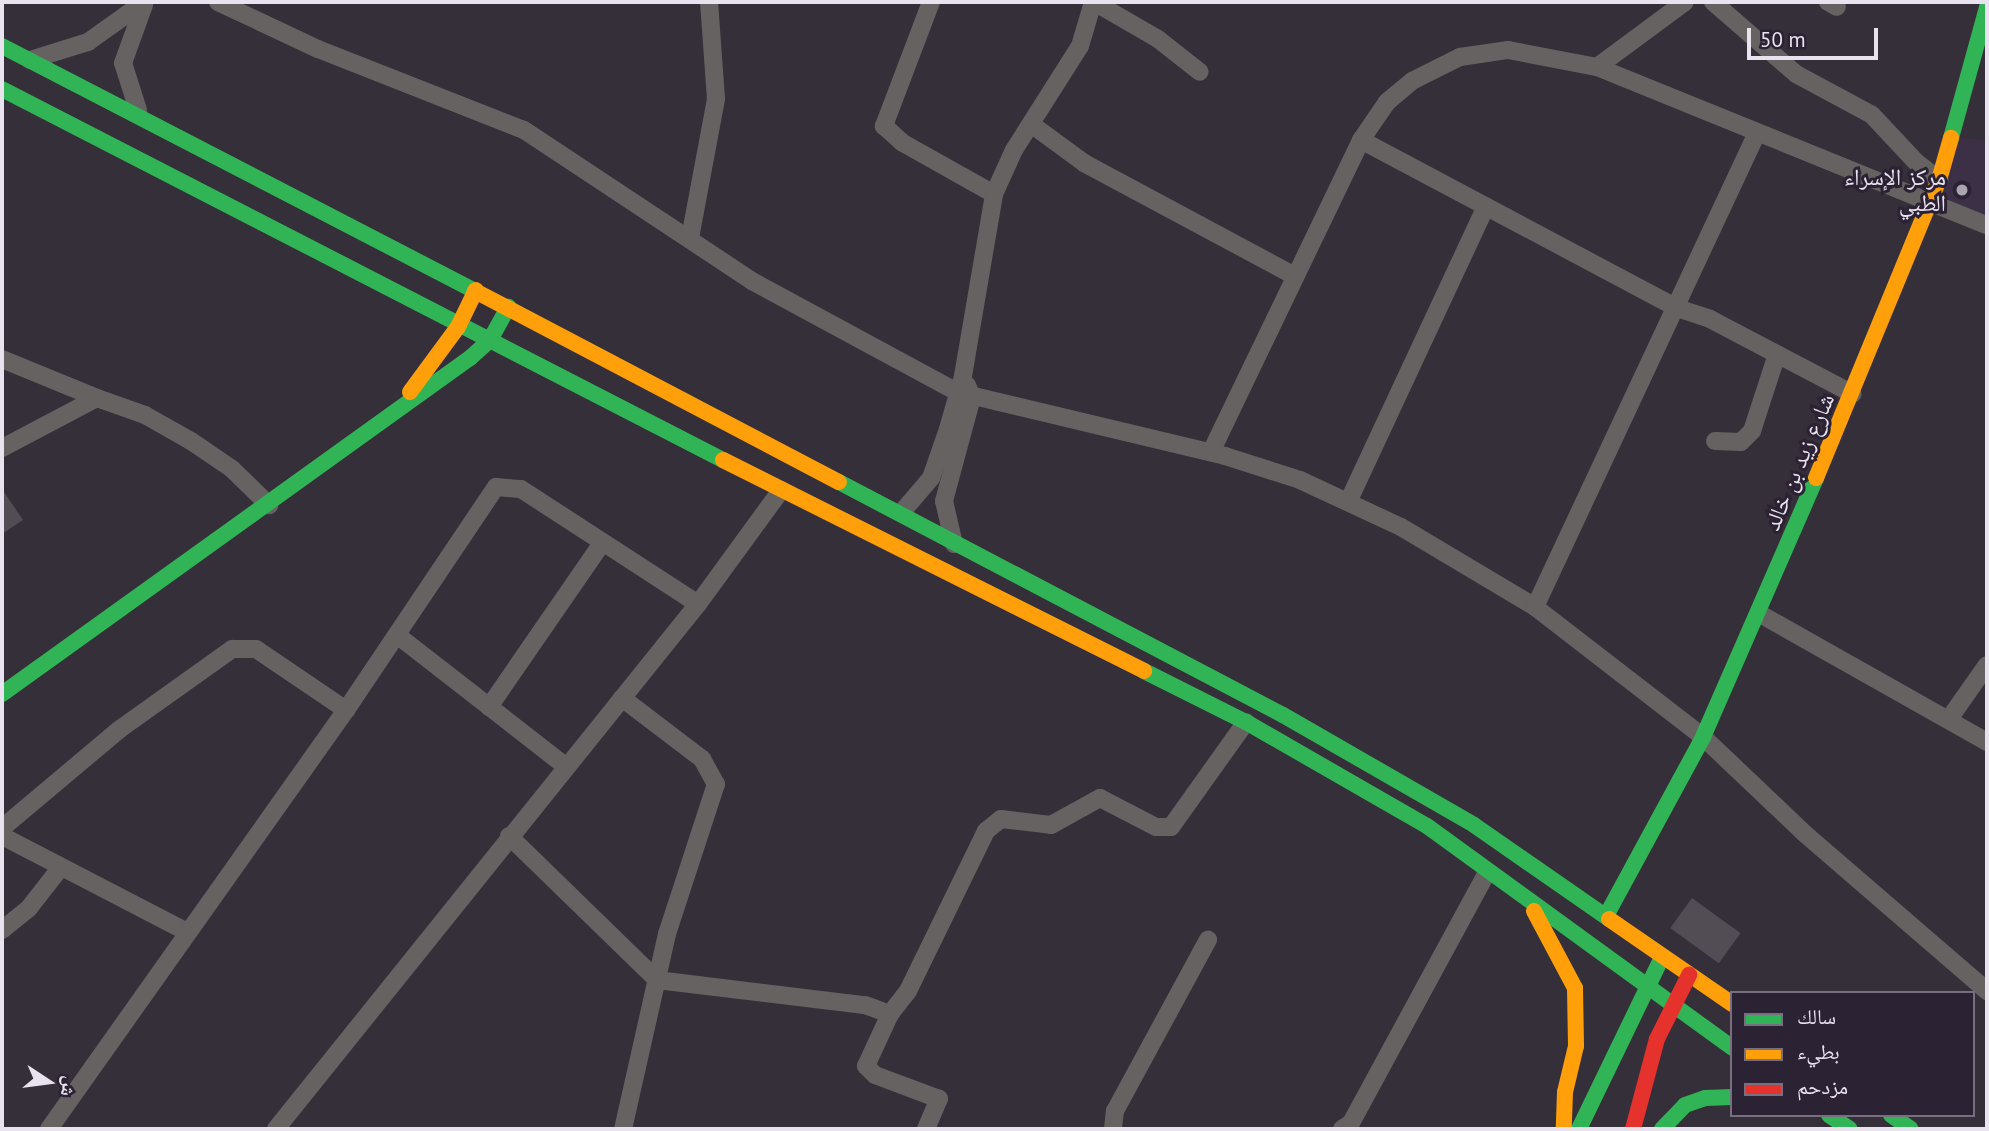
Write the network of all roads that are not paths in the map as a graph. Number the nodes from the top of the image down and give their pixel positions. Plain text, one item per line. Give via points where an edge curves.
1 (145, 2) edge
2 (218, 2) edge
3 (709, 2) edge
4 (931, 2) edge
5 (1685, 2) edge
6 (1713, 2) edge
7 (1099, 3) edge
8 (1987, 7) edge
9 (2, 46) edge
10 (29, 61) junction
11 (1597, 67) junction
12 (1200, 72) dead end
13 (2, 89) edge
14 (139, 114) junction
15 (1031, 124) junction
16 (1756, 135) junction
17 (1361, 140) junction
18 (1939, 180) junction
19 (994, 194) junction
20 (1932, 200) junction
21 (1486, 206) junction
22 (1987, 225) edge
23 (690, 238) junction
24 (1293, 275) junction
25 (476, 290) junction
26 (508, 307) junction
27 (1677, 308) junction
28 (458, 327) junction
29 (490, 340) junction
30 (1777, 354) junction
31 (2, 359) edge
32 (964, 388) junction
33 (1853, 394) junction
34 (97, 398) junction
35 (393, 415) junction
36 (1715, 441) dead end
37 (2, 448) edge
38 (1211, 452) junction
39 (781, 490) junction
40 (1349, 500) junction
41 (269, 505) junction
42 (901, 513) junction
43 (602, 543) junction
44 (954, 545) junction
45 (698, 604) junction
46 (1535, 607) junction
47 (1760, 614) junction
48 (397, 635) junction
49 (1987, 665) edge
50 (2, 694) edge
51 (622, 698) junction
52 (489, 707) junction
53 (346, 710) junction
54 (1949, 719) junction
55 (1247, 722) junction
56 (1703, 737) junction
57 (1987, 742) edge
58 (565, 766) junction
59 (2, 828) edge
60 (2, 836) edge
61 (509, 836) junction
62 (61, 867) junction
63 (1488, 873) junction
64 (1530, 904) junction
65 (1606, 916) junction
66 (2, 930) edge
67 (187, 932) junction
68 (1209, 940) dead end
69 (1662, 957) junction
70 (1689, 975) junction
71 (657, 980) junction
72 (1648, 989) junction
73 (1987, 991) edge
74 (1730, 1003) edge
75 (1674, 1006) junction
76 (890, 1014) junction
77 (1730, 1047) edge
78 (1730, 1097) edge
79 (1832, 1117) edge
80 (1894, 1117) edge
81 (628, 1128) edge
82 (49, 1129) edge
83 (276, 1129) edge
84 (926, 1129) edge
85 (1113, 1129) edge
86 (1342, 1129) edge
87 (1564, 1129) edge
88 (1579, 1129) edge
89 (1633, 1129) edge
90 (1662, 1129) edge
91 (1850, 1129) edge
92 (1911, 1129) edge

1 - 10 street via 88,42
1 - 14 street via 123,63
2 - 23 street via 318,49 524,130
3 - 23 street via 716,99
4 - 19 street via 884,126 903,143
5 - 11 street
6 - 18 street via 1796,74 1872,115
7 - 12 street via 1158,39
7 - 15 street via 1080,46
8 - 18 main road, شارع زيد بن خالد
9 - 10 main road
10 - 14 main road
11 - 16 street
11 - 17 street via 1508,50 1460,57 1387,102
13 - 28 main road
14 - 25 main road
15 - 19 street
15 - 24 street via 1084,163
16 - 20 street
16 - 27 street
17 - 21 street
17 - 24 street
18 - 20 main road, شارع زيد بن خالد
19 - 32 street
20 - 22 street
20 - 33 main road, شارع زيد بن خالد
21 - 27 street
21 - 40 street
23 - 32 street via 807,313
24 - 38 street
25 - 26 main road
25 - 28 main road
26 - 29 main road
26 - 42 main road
27 - 30 street via 1710,318
27 - 46 street
28 - 29 main road
28 - 35 main road
29 - 35 main road
29 - 39 main road
30 - 33 street
30 - 36 street via 1752,431 1741,442
31 - 34 street
32 - 38 street
32 - 42 street via 936,470
32 - 44 street via 944,500
33 - 47 main road, شارع زيد بن خالد
34 - 37 street
34 - 41 street via 145,415 191,441 232,469
35 - 41 main road
38 - 40 street
39 - 45 street
39 - 55 main road
40 - 46 street
41 - 50 main road
42 - 44 main road
43 - 45 street
43 - 48 street via 521,489 496,487
43 - 52 street
44 - 65 main road via 1283,715 1436,802
45 - 51 street
46 - 56 street
47 - 54 street
47 - 56 main road, شارع زيد بن خالد
48 - 52 street
48 - 53 street
49 - 54 street
51 - 58 street
51 - 71 street via 702,759 716,784 667,934
52 - 58 street
53 - 59 street via 256,649 232,649 120,729
53 - 67 street
54 - 57 street
55 - 63 main road via 1407,813
55 - 76 street via 1171,827 1156,827 1100,798 1051,825 993,821 908,991
56 - 65 main road, شارع زيد بن خالد
56 - 73 street via 1804,833
58 - 61 street
60 - 62 street
61 - 71 street
61 - 83 street
62 - 66 street via 29,908
62 - 67 street
63 - 64 main road
63 - 86 street via 1351,1123
64 - 72 main road
64 - 87 main road via 1574,988 1576,1046 1565,1092
65 - 69 main road
67 - 82 street
68 - 85 street via 1115,1111
69 - 70 main road
69 - 72 main road
70 - 74 main road
70 - 75 main road
71 - 76 street via 865,1005
71 - 81 street
72 - 75 main road
72 - 88 main road
75 - 77 main road
75 - 89 main road via 1657,1039
76 - 84 street via 866,1066 876,1075 939,1099
78 - 90 main road via 1685,1105
79 - 91 main road
80 - 92 main road

